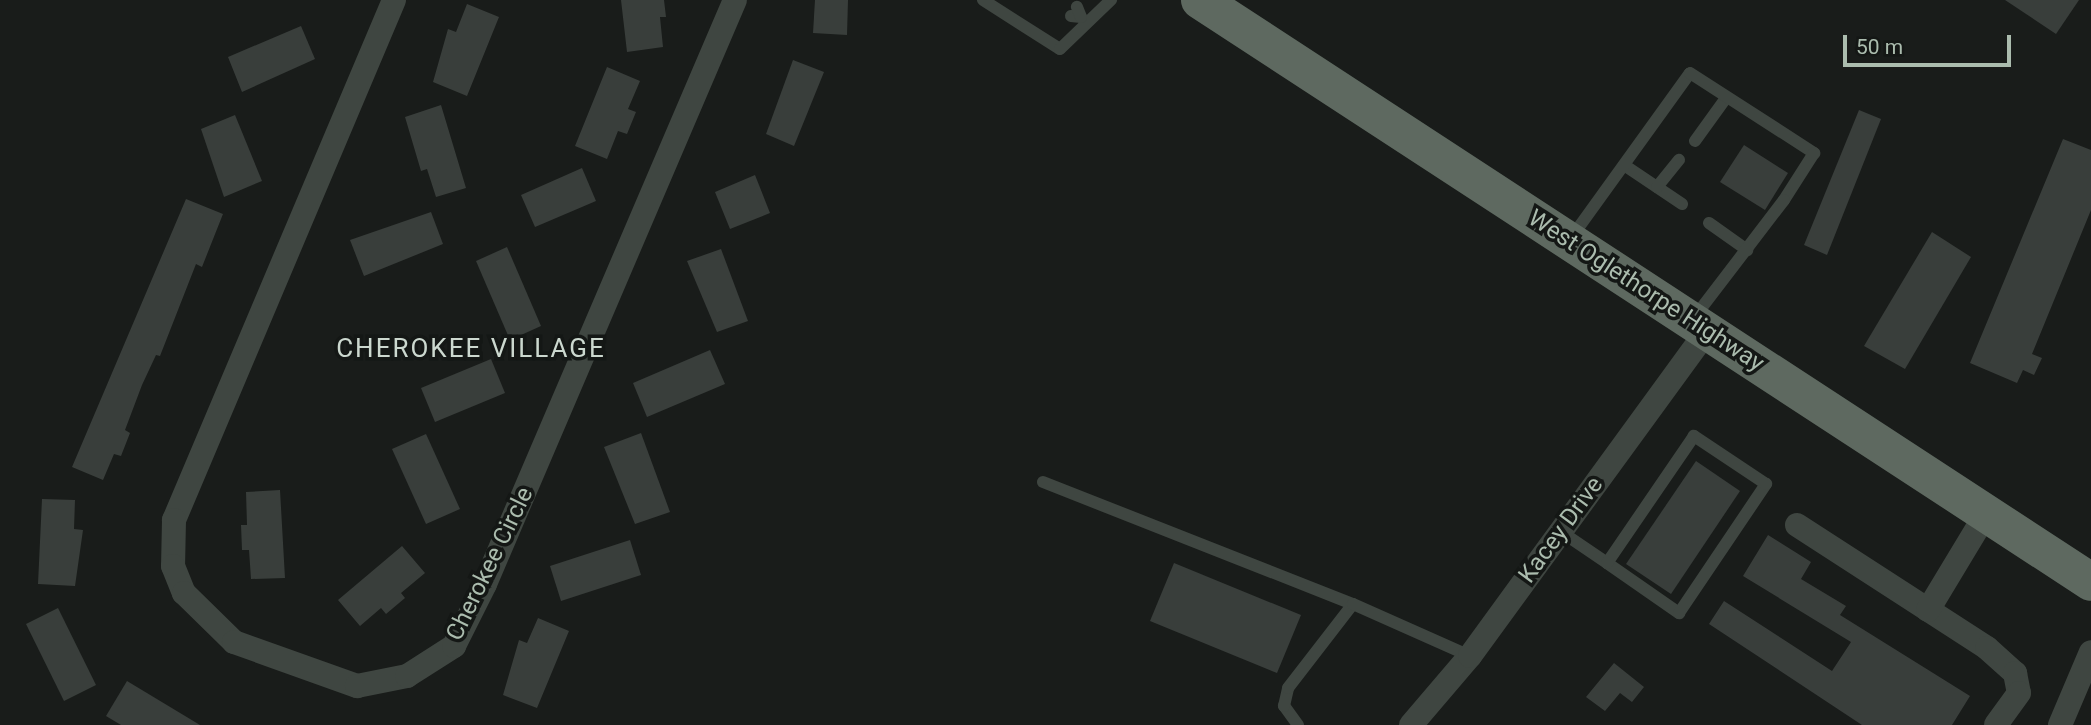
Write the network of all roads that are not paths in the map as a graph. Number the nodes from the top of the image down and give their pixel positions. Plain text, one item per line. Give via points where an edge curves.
1 (394, 0) edge
2 (735, 0) edge
3 (983, 0) edge
4 (1111, 0) edge
5 (1200, 0) edge
6 (1726, 98) junction
7 (1695, 141) dead end
8 (1679, 160) dead end
9 (1624, 164) junction
10 (1657, 187) junction
11 (1682, 204) dead end
12 (1709, 223) dead end
13 (1569, 241) junction
14 (1747, 250) junction
15 (1699, 326) junction
16 (1043, 482) dead end
17 (1986, 514) junction
18 (1797, 525) dead end
19 (1560, 531) junction
20 (1607, 563) junction
21 (2091, 582) edge
22 (1353, 604) junction
23 (1928, 610) junction
24 (2091, 652) edge
25 (1470, 656) junction
26 (1298, 725) edge
27 (1411, 725) edge
28 (1996, 725) edge
29 (2060, 725) edge

1 - 2 street, Cherokee Circle via 174,520 173,566 184,593 234,642 357,686 407,676 454,646 491,571
3 - 4 lane via 1060,49 1080,16
5 - 13 highway, West Oglethorpe Highway
6 - 7 lane
6 - 9 lane via 1690,73
6 - 14 lane via 1814,153
8 - 10 lane
9 - 10 lane
9 - 13 lane
10 - 11 lane
12 - 14 lane
13 - 15 highway, West Oglethorpe Highway
14 - 15 lane
15 - 17 highway, West Oglethorpe Highway
15 - 19 street, Kacey Drive
16 - 22 lane
17 - 21 highway, West Oglethorpe Highway
17 - 23 street
18 - 23 street
19 - 20 lane
19 - 25 street, Kacey Drive
20 - 20 lane via 1679,613 1766,484 1694,436
22 - 25 lane
22 - 26 lane via 1288,688 1284,706
23 - 28 street via 1987,648 2015,673 2019,693
24 - 29 street
25 - 27 street, Kacey Drive

